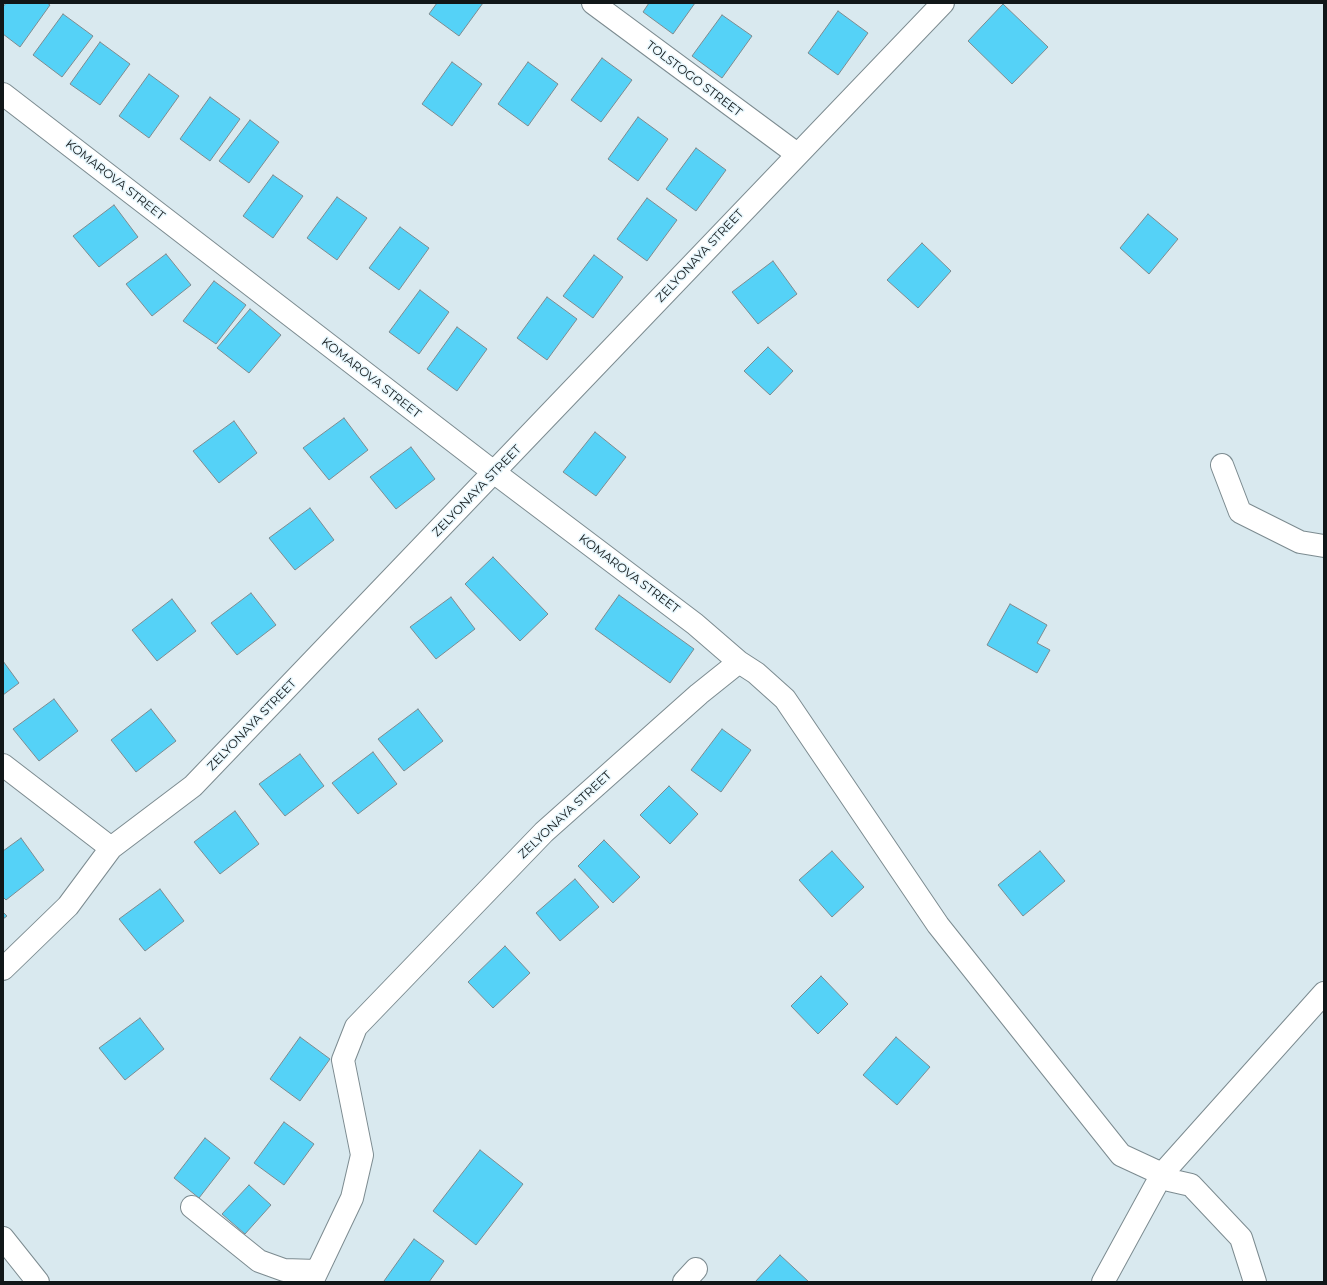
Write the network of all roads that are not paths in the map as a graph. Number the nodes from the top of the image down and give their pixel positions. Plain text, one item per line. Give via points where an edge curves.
1 (592, 3) edge
2 (943, 3) edge
3 (3, 94) edge
4 (797, 154) junction
5 (1222, 466) dead end
6 (495, 473) junction
7 (1324, 546) edge
8 (739, 662) junction
9 (3, 765) edge
10 (111, 848) junction
11 (3, 969) edge
12 (1324, 993) edge
13 (1162, 1174) junction
14 (192, 1207) dead end
15 (3, 1238) edge
16 (314, 1277) edge
17 (38, 1282) edge
18 (1103, 1282) edge
19 (1255, 1282) edge

1 - 4 street, TOLSTOGO STREET
2 - 4 street, ZELYONAYA STREET
3 - 6 street, KOMAROVA STREET
4 - 6 street, ZELYONAYA STREET
5 - 7 street via 1240,512 1300,542
6 - 8 street, KOMAROVA STREET via 695,624
6 - 10 street, ZELYONAYA STREET via 193,786
8 - 13 street, KOMAROVA STREET via 756,673 785,699 938,924 1121,1155
8 - 16 street, ZELYONAYA STREET via 699,694 544,832 356,1027 343,1060 362,1155 352,1198
9 - 10 street
10 - 11 street, ZELYONAYA STREET via 68,906
12 - 13 street
13 - 18 street
13 - 19 street, KOMAROVA STREET via 1168,1180 1191,1185 1240,1238
14 - 16 street via 259,1261
15 - 17 street

